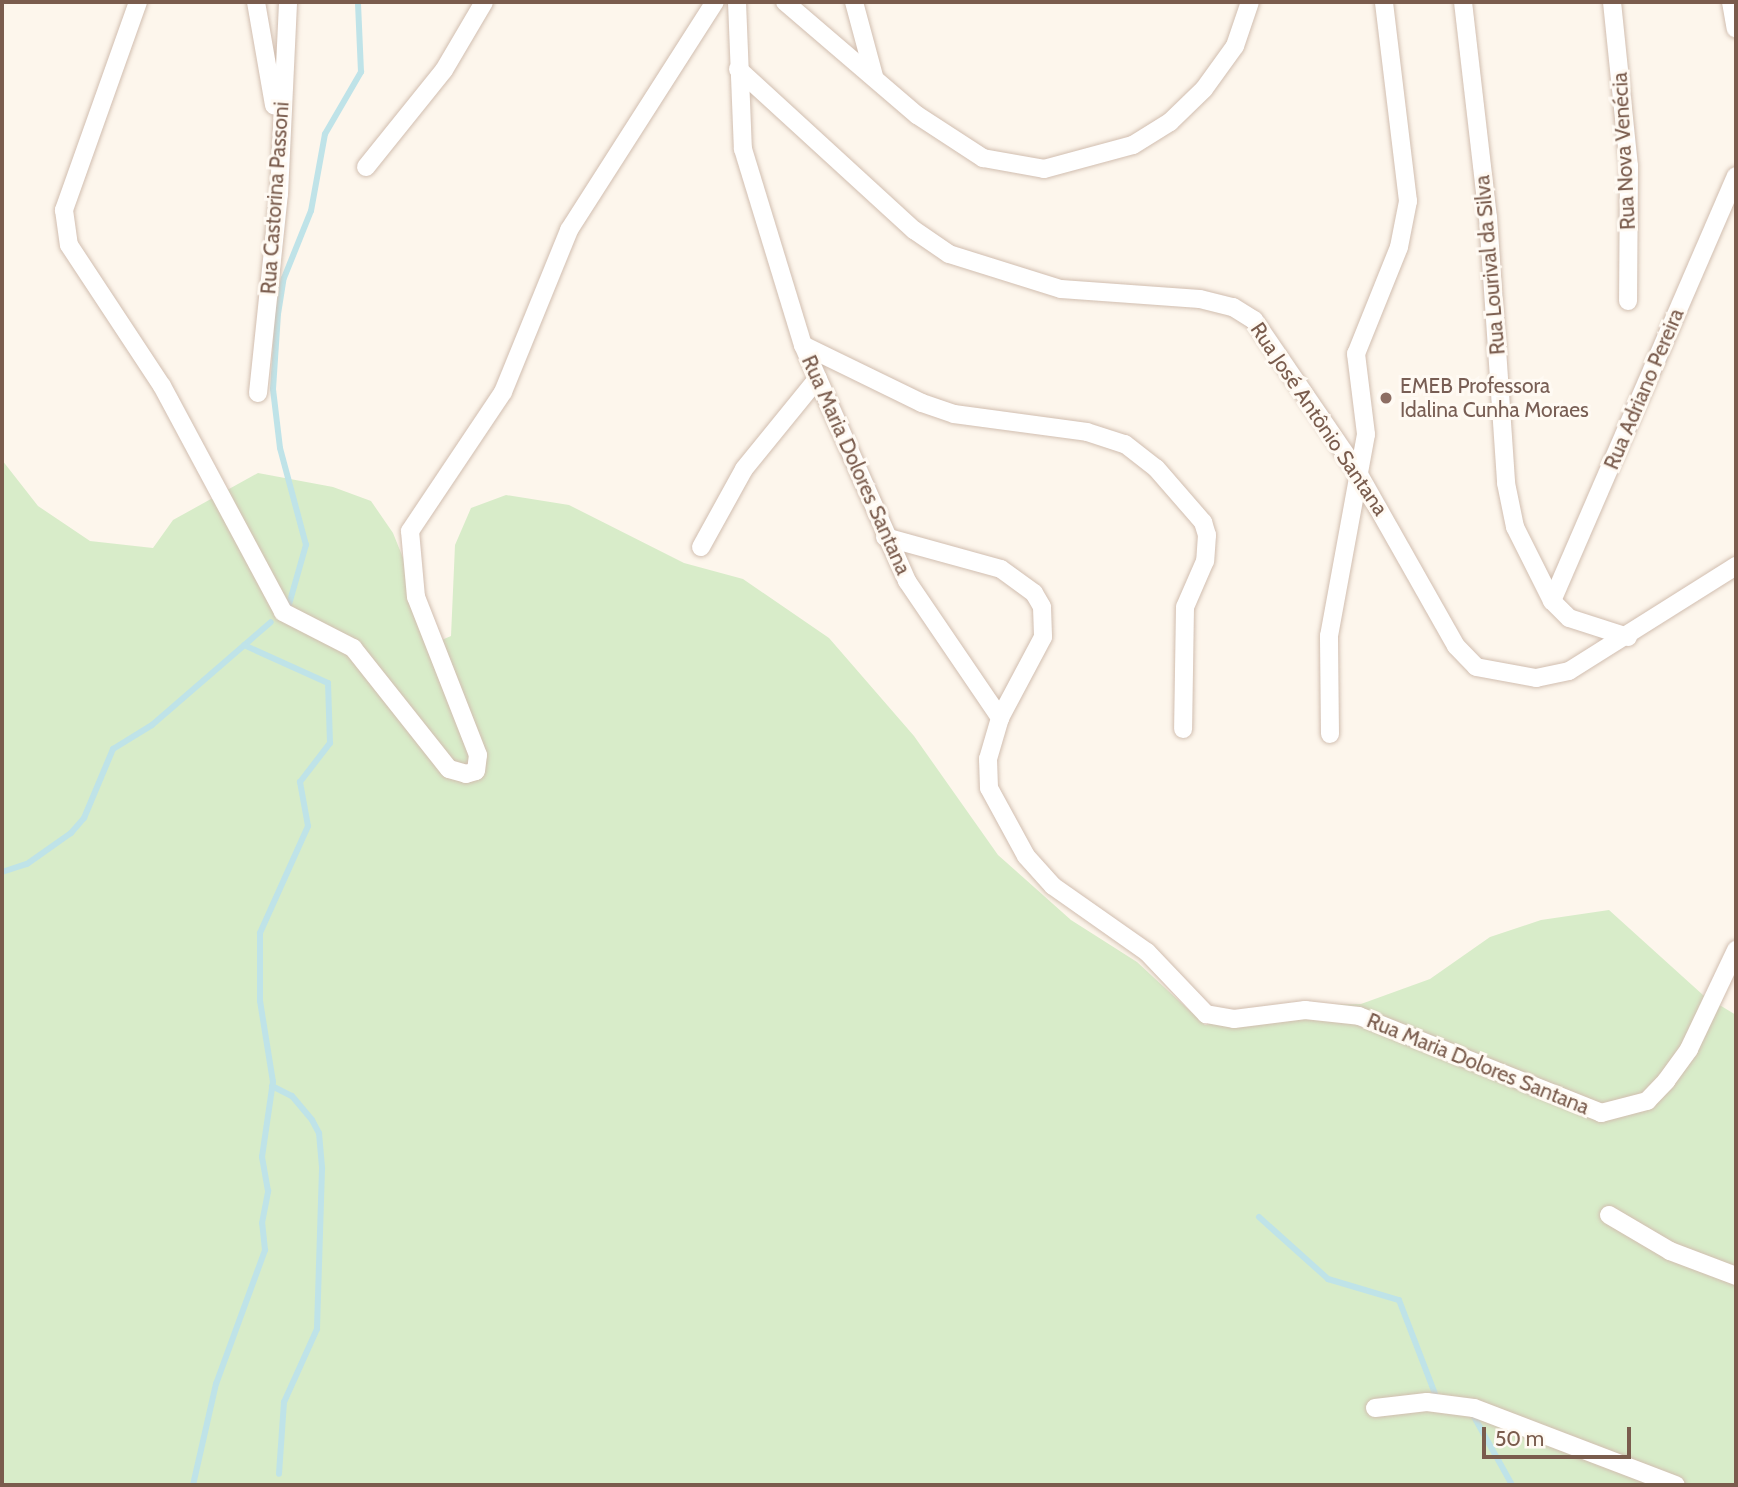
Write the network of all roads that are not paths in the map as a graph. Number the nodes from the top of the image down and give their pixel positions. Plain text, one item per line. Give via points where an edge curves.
1 (138, 2) edge
2 (256, 2) edge
3 (288, 2) edge
4 (484, 2) edge
5 (715, 2) edge
6 (737, 2) edge
7 (785, 2) edge
8 (855, 2) edge
9 (1250, 2) edge
10 (1384, 2) edge
11 (1463, 2) edge
12 (1612, 2) edge
13 (1731, 2) edge
14 (1736, 29) edge
15 (738, 69) junction
16 (874, 77) junction
17 (279, 134) junction
18 (366, 167) dead end
19 (1736, 176) edge
20 (1628, 301) dead end
21 (803, 345) junction
22 (818, 378) junction
23 (258, 393) dead end
24 (1357, 471) junction
25 (885, 537) junction
26 (701, 547) dead end
27 (1736, 566) edge
28 (1552, 601) junction
29 (1628, 637) junction
30 (1000, 718) junction
31 (1183, 729) dead end
32 (1330, 734) dead end
33 (1736, 950) edge
34 (1609, 1215) dead end
35 (1736, 1276) edge
36 (1375, 1408) dead end
37 (1676, 1485) edge

1 - 5 street via 64,210 69,245 162,386 283,612 353,648 449,769 467,774 476,771 478,755 416,597 410,531 503,392 569,230
2 - 17 street
3 - 17 street, Rua Castorina Passoni
4 - 18 street via 444,70
6 - 15 street, Rua Maria Dolores Santana
7 - 16 street
8 - 16 street
9 - 16 street via 1235,46 1204,89 1170,122 1133,145 1069,164 1012,167 983,158 917,115
10 - 24 street via 1408,201 1399,247 1356,354 1366,434
11 - 28 street, Rua Lourival da Silva via 1488,217 1506,483 1515,527
12 - 20 street, Rua Nova Venécia via 1629,166
13 - 14 street
15 - 21 street, Rua Maria Dolores Santana via 738,113 751,189
15 - 24 street, Rua José Antônio Santana via 904,221 949,254 1061,289 1200,299 1233,307 1254,320
17 - 23 street, Rua Castorina Passoni
19 - 28 street, Rua Adriano Pereira
21 - 22 street, Rua Maria Dolores Santana
21 - 31 street via 922,403 954,414 1087,432 1125,444 1156,468 1203,522 1207,535 1205,561 1185,607
22 - 25 street, Rua Maria Dolores Santana
22 - 26 street via 744,469
24 - 29 street, Rua José Antônio Santana via 1455,646 1476,667 1536,678 1569,671
24 - 32 street via 1329,636
25 - 30 street, Rua Maria Dolores Santana via 906,581
25 - 30 street via 1001,569 1034,593 1042,607 1043,637
27 - 29 street, Rua José Antônio Santana
28 - 29 street, Rua Lourival da Silva via 1569,618
30 - 33 street, Rua Maria Dolores Santana via 988,759 989,788 998,813 1026,856 1053,886 1147,953 1206,1014 1234,1019 1305,1010 1359,1016 1601,1113 1647,1101 1666,1081 1689,1049
34 - 35 street via 1671,1251
36 - 37 street via 1427,1402 1474,1408

